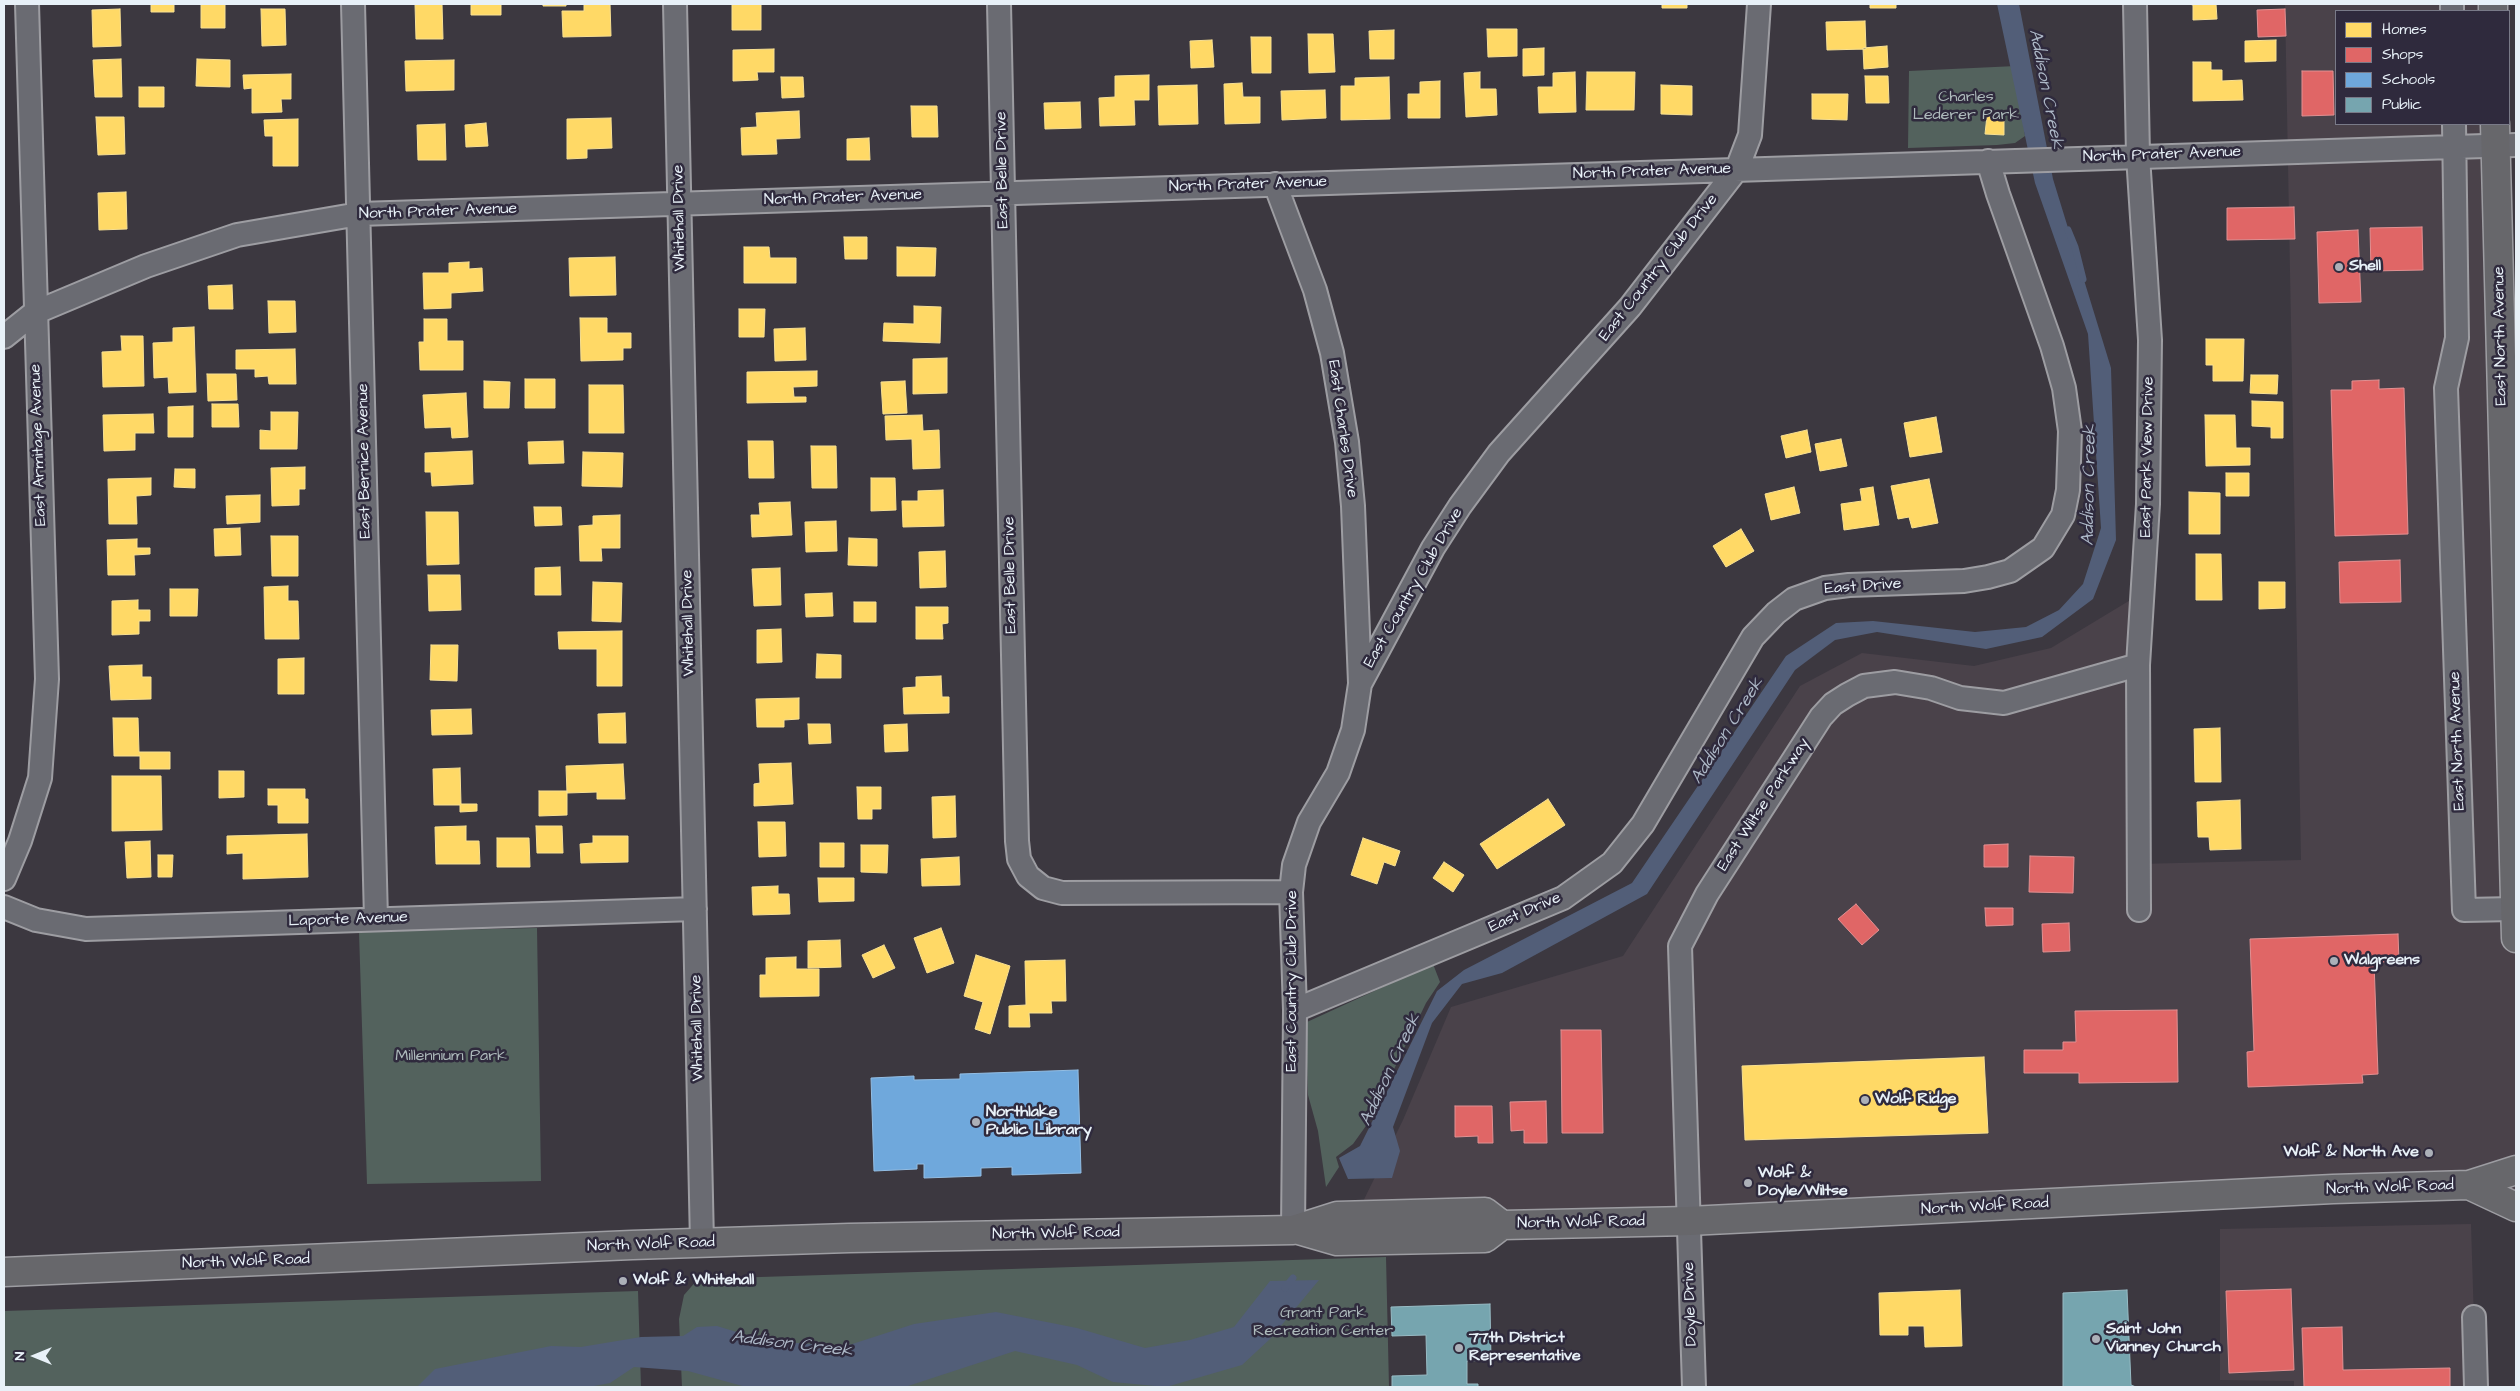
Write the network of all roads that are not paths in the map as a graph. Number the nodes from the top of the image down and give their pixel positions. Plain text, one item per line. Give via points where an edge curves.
1 (27, 4) edge
2 (354, 4) edge
3 (675, 4) edge
4 (999, 4) edge
5 (1759, 4) edge
6 (2135, 4) edge
7 (2454, 125) edge
8 (2502, 138) edge
9 (2455, 146) junction
10 (2138, 156) junction
11 (1988, 161) junction
12 (1737, 169) junction
13 (1276, 184) junction
14 (1003, 193) junction
15 (680, 204) junction
16 (359, 214) junction
17 (34, 312) junction
18 (4, 337) edge
19 (2138, 665) junction
20 (1360, 684) junction
21 (2514, 775) edge
22 (4, 879) edge
23 (1291, 892) junction
24 (4, 908) edge
25 (695, 909) junction
26 (2515, 909) edge
27 (2140, 910) dead end
28 (376, 919) junction
29 (2516, 938) edge
30 (1295, 1010) junction
31 (2516, 1170) edge
32 (2469, 1185) junction
33 (2516, 1208) edge
34 (1689, 1221) junction
35 (1296, 1230) junction
36 (702, 1243) junction
37 (4, 1272) edge
38 (2474, 1317) dead end
39 (1694, 1387) edge
40 (2476, 1387) edge

1 - 17 street, East Armitage Avenue
2 - 16 street, East Bernice Avenue
3 - 15 street, Whitehall Drive
4 - 14 street, East Belle Drive
5 - 12 street, East Country Club Drive via 1750,135
6 - 10 street, East Park View Drive
7 - 9 street, East North Avenue
8 - 9 street, North Prater Avenue
8 - 21 main road, East North Avenue
9 - 10 street, North Prater Avenue
9 - 26 street, East North Avenue via 2457,338 2446,388 2464,910
10 - 11 street, North Prater Avenue
10 - 19 street, East Park View Drive via 2150,349 2148,504
11 - 12 street, North Prater Avenue
11 - 30 street, East Drive via 2064,388 2070,431 2068,490 2063,515 2043,548 2010,571 1988,577 1964,582 1848,585 1816,590 1794,600 1753,637 1643,824 1612,862 1563,898
12 - 13 street, North Prater Avenue
12 - 20 street, East Country Club Drive via 1630,307 1498,453 1433,548
13 - 14 street, North Prater Avenue
13 - 20 street, East Charles Drive via 1315,290 1334,362 1353,506
14 - 15 street, North Prater Avenue
14 - 23 street, East Belle Drive via 1019,860 1028,876 1043,888 1062,893
15 - 16 street, North Prater Avenue
15 - 25 street, Whitehall Drive
16 - 17 street, North Prater Avenue via 237,235 146,266
16 - 28 street, East Bernice Avenue
17 - 18 street, North Prater Avenue
17 - 22 street, East Armitage Avenue via 47,679 40,778
19 - 27 street, East Park View Drive
19 - 34 street, East Wiltse Parkway via 2004,703 1960,698 1910,684 1882,682 1864,686 1847,695 1832,704 1821,717 1707,894 1680,946
20 - 23 street, East Country Club Drive via 1353,730 1338,773 1309,822 1294,865
21 - 26 main road, East North Avenue
23 - 30 street, East Country Club Drive
24 - 28 street, Laporte Avenue via 36,920 86,929
25 - 28 street, Laporte Avenue
25 - 36 street, Whitehall Drive
26 - 29 main road, East North Avenue
30 - 35 street, East Country Club Drive
31 - 32 main road, North Wolf Road
32 - 33 main road, North Wolf Road
32 - 34 main road, North Wolf Road
34 - 35 main road, North Wolf Road via 1502,1225 1485,1212 1337,1216
34 - 39 street, Doyle Drive
35 - 36 main road, North Wolf Road
36 - 37 main road, North Wolf Road
38 - 40 street

